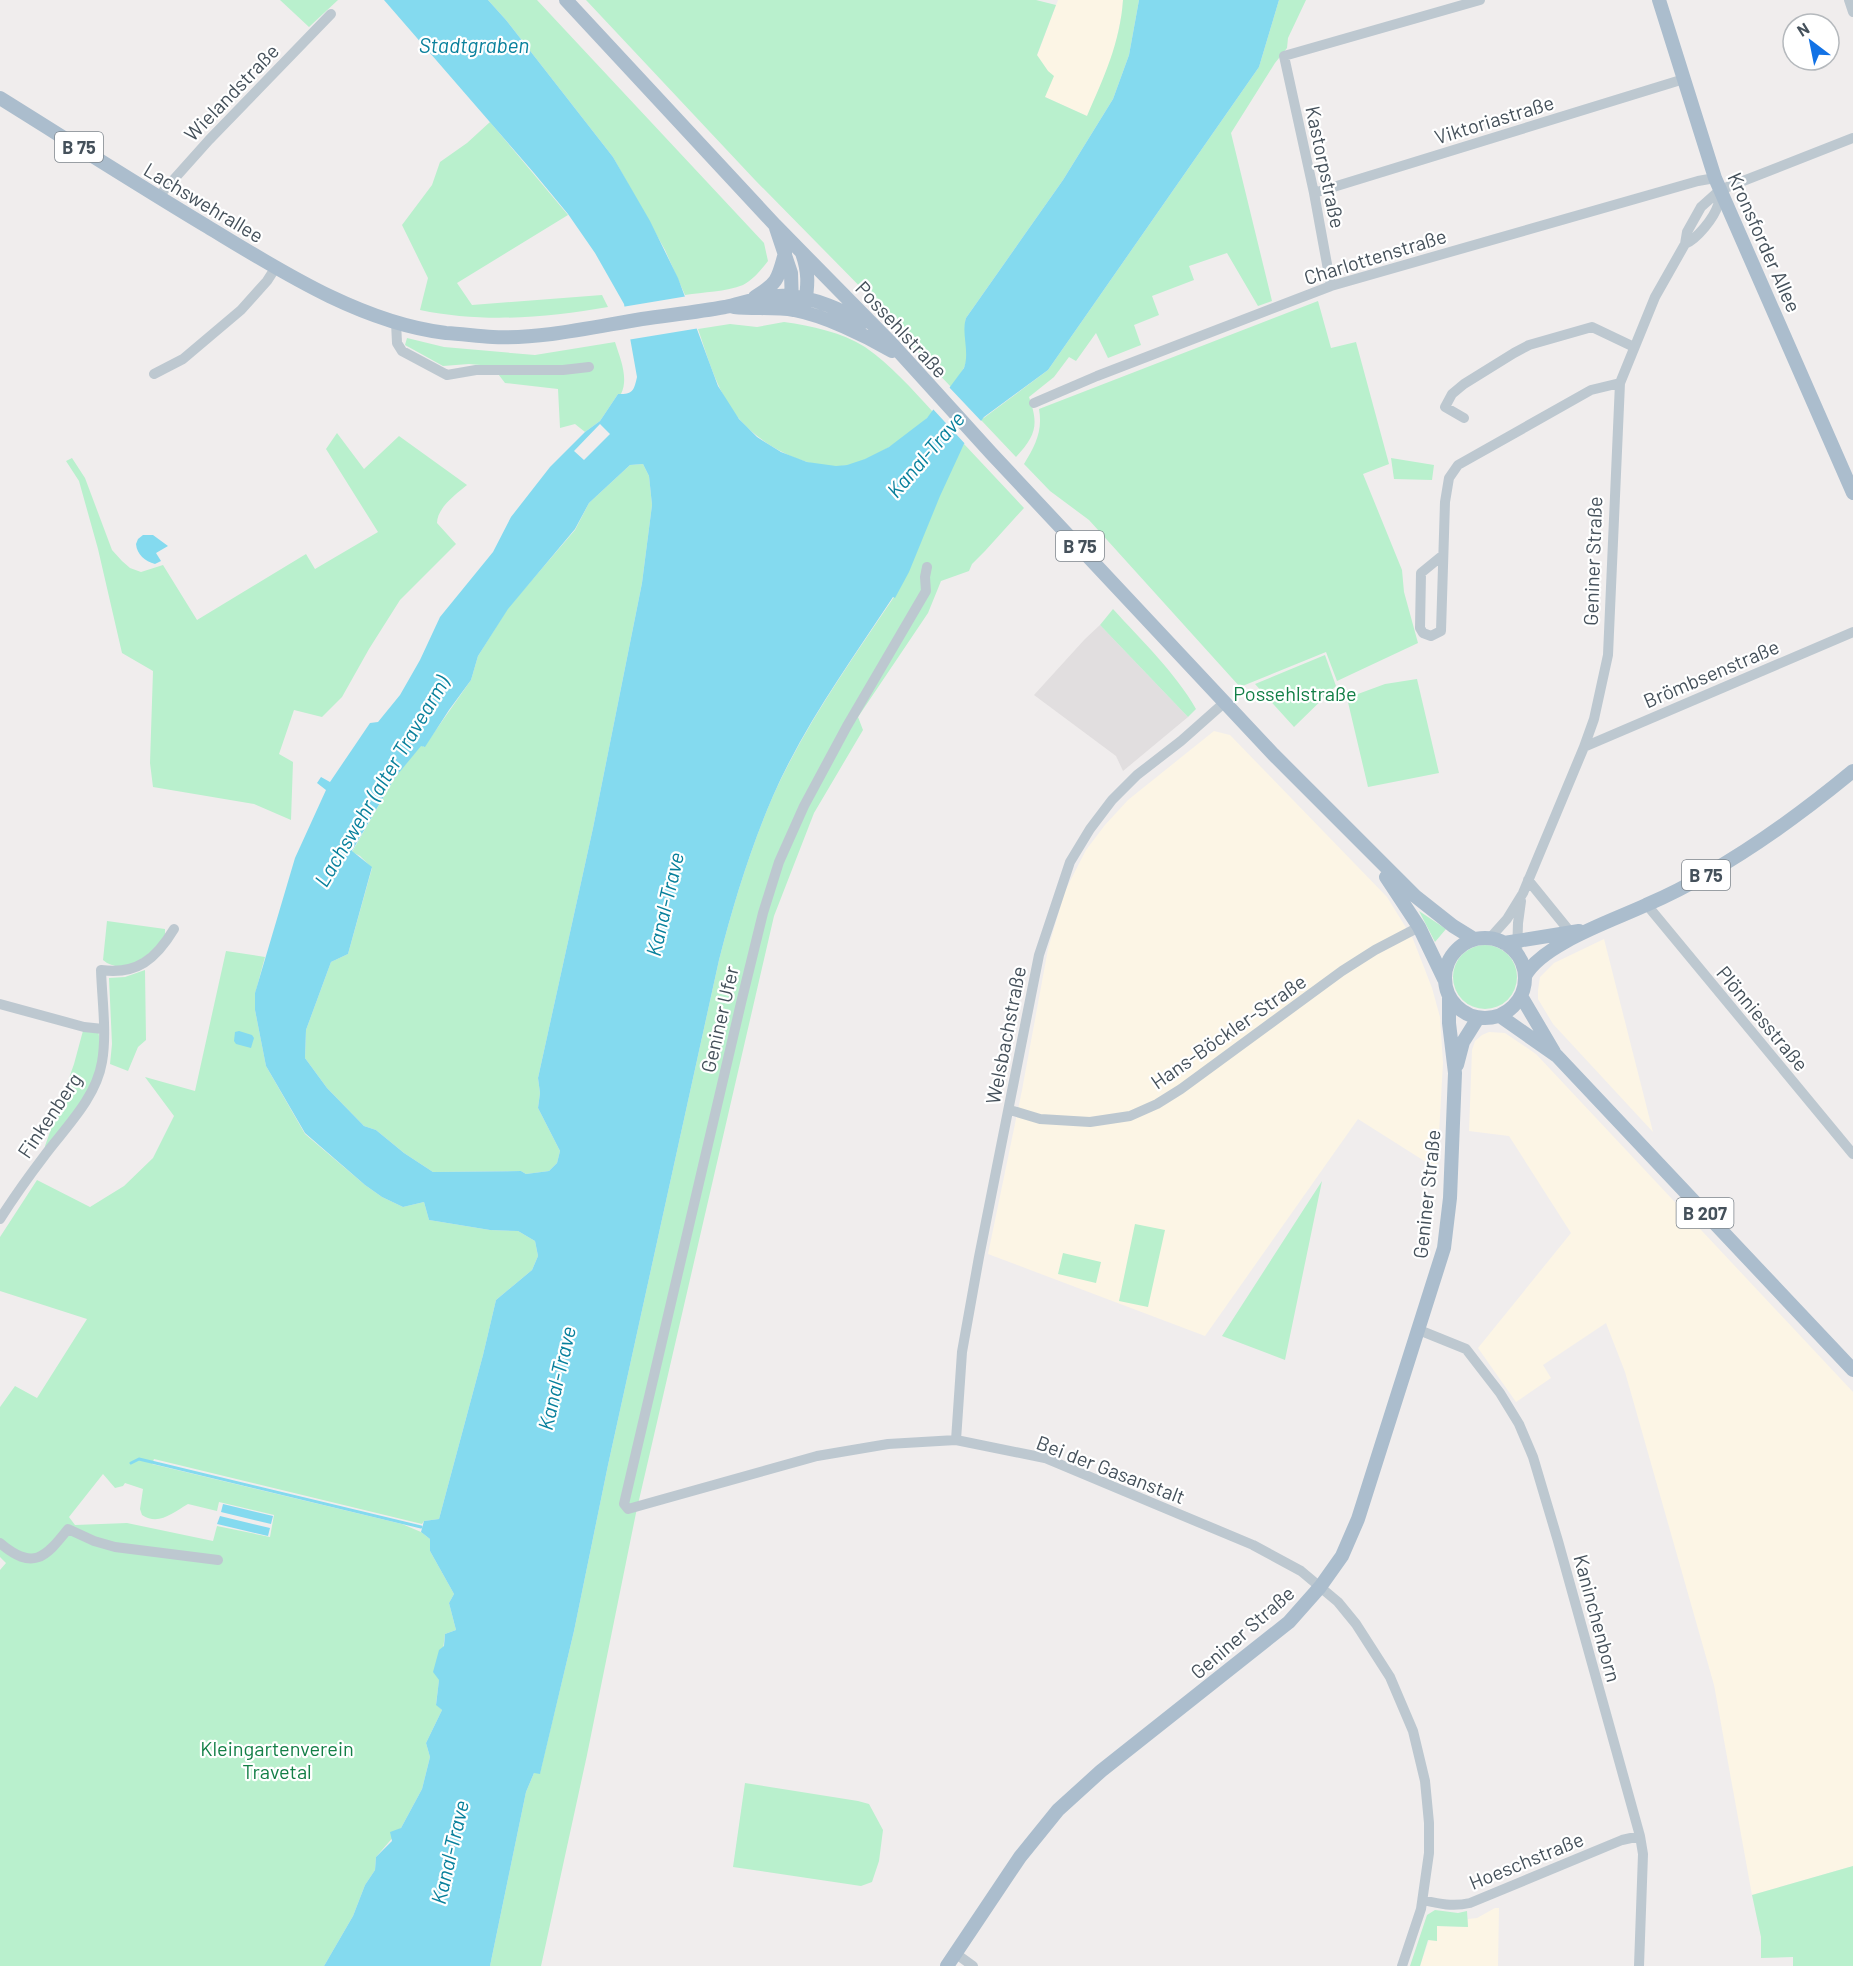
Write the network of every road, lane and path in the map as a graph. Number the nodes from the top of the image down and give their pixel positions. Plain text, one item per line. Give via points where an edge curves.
1 (566, 0) edge
2 (1480, 0) edge
3 (1659, 0) edge
4 (1849, 0) edge
5 (1853, 12) edge
6 (331, 14) dead end
7 (1684, 79) junction
8 (0, 98) edge
9 (1853, 138) edge
10 (1717, 184) junction
11 (1314, 193) junction
12 (158, 197) junction
13 (775, 225) junction
14 (802, 251) junction
15 (785, 253) junction
16 (276, 267) junction
17 (1331, 286) junction
18 (754, 298) junction
19 (799, 304) junction
20 (726, 307) junction
21 (396, 322) junction
22 (881, 333) junction
23 (1634, 347) junction
24 (904, 358) junction
25 (589, 367) dead end
26 (154, 374) dead end
27 (1620, 383) junction
28 (1034, 403) dead end
29 (1464, 418) dead end
30 (1853, 493) edge
31 (1443, 555) junction
32 (927, 567) dead end
33 (1853, 632) edge
34 (1224, 702) junction
35 (1584, 747) junction
36 (1853, 759) edge
37 (1853, 771) edge
38 (1812, 802) junction
39 (1344, 826) junction
40 (1528, 880) junction
41 (1523, 893) junction
42 (1647, 905) junction
43 (1419, 927) junction
44 (1590, 928) junction
45 (174, 929) dead end
46 (1570, 933) junction
47 (1490, 938) junction
48 (1474, 939) junction
49 (1513, 946) junction
50 (1525, 976) junction
51 (1444, 979) junction
52 (1521, 996) junction
53 (1449, 998) junction
54 (0, 1004) edge
55 (1500, 1016) junction
56 (1478, 1018) junction
57 (103, 1029) junction
58 (1557, 1056) junction
59 (1455, 1073) junction
60 (1010, 1110) junction
61 (1853, 1154) edge
62 (0, 1219) edge
63 (1419, 1330) junction
64 (1853, 1370) edge
65 (956, 1440) junction
66 (628, 1509) joint
67 (0, 1542) edge
68 (218, 1560) dead end
69 (1320, 1587) junction
70 (1640, 1836) junction
71 (1423, 1900) junction
72 (955, 1953) junction
73 (947, 1966) edge
74 (973, 1966) edge
75 (1402, 1966) edge
76 (1639, 1966) edge

1 - 13 main road, Possehlstraße
2 - 11 street, Kastorpstraße via 1284,56
3 - 7 main road, Kronsforder Allee
4 - 5 street
6 - 12 street, Wielandstraße
7 - 10 main road, Kronsforder Allee
7 - 11 street, Viktoriastraße
8 - 12 main road, Lachswehrallee / B 75
9 - 10 street
10 - 17 street, Charlottenstraße via 1698,181
10 - 23 street, Geniner Straße via 1687,232 1685,244 1655,297
10 - 30 main road, Kronsforder Allee
11 - 17 street, Kastorpstraße
12 - 16 main road, Lachswehrallee / B 75
13 - 14 main road, Possehlstraße
13 - 15 main road
14 - 19 main road via 809,284
14 - 22 main road, Possehlstraße
15 - 18 main road via 779,277
15 - 19 main road
16 - 21 main road, Lachswehrallee / B 75 via 327,294
16 - 26 street via 241,310 183,358
17 - 28 street, Charlottenstraße
18 - 19 main road, Lachswehrallee / B 75
18 - 20 main road, Lachswehrallee / B 75
19 - 20 main road, Lachswehrallee / B 75 via 753,309
19 - 22 main road, Lachswehrallee / B 75 via 844,312
19 - 24 main road, Lachswehrallee / B 75
20 - 21 main road, Lachswehrallee / B 75 via 555,333 494,337
21 - 25 street via 397,344 402,351 447,375 476,370
22 - 24 main road, Possehlstraße / B 75
23 - 27 street, Geniner Straße
23 - 29 street via 1592,327 1529,345 1472,377 1452,394 1445,407
24 - 34 main road, Possehlstraße / B 75
27 - 31 street via 1591,390 1458,465 1449,478
27 - 35 street, Geniner Straße via 1608,655
31 - 31 street via 1441,631 1431,636 1420,628 1421,573
32 - 66 street, Geniner Ufer via 926,591 841,736 779,862 741,1004 624,1504
33 - 35 street, Brömbsenstraße
34 - 39 main road, Possehlstraße / B 75
34 - 60 street, Welsbachstraße via 1112,800 1070,862 1039,955
35 - 40 street, Geniner Straße
36 - 38 main road, B 75
37 - 38 main road, B 75
38 - 42 main road, B 75 via 1735,858
39 - 43 main road, Possehlstraße / B 75 via 1397,891
39 - 48 main road, Possehlstraße / B 75 via 1415,896
40 - 41 street, Geniner Straße
40 - 46 street
41 - 47 street, Geniner Straße
41 - 49 street, Geniner Straße
42 - 44 main road, B 75
42 - 61 street, Plönniesstraße
43 - 51 main road, Possehlstraße / B 75
43 - 60 street, Hans-Böckler-Straße via 1342,971 1157,1104 1130,1116 1081,1123 1040,1119
44 - 46 main road, B 75
44 - 50 main road, B 75 via 1533,964
45 - 57 street, Finkenberg via 164,947 132,970 101,970
46 - 49 main road, B 75
47 - 48 main road
47 - 49 main road
48 - 51 main road via 1452,954
49 - 50 main road
50 - 52 main road
51 - 53 main road
52 - 55 main road
52 - 58 main road, B 207
53 - 56 main road via 1456,1008
53 - 59 main road, Geniner Straße
54 - 57 street
55 - 56 main road
55 - 58 main road, B 207
56 - 59 main road, Geniner Straße via 1463,1042
57 - 62 street, Finkenberg via 102,1062 95,1084 79,1112
58 - 64 main road, B 207
59 - 63 main road, Geniner Straße via 1444,1248
60 - 65 street, Welsbachstraße via 962,1352
63 - 69 main road, Geniner Straße via 1358,1519 1342,1556
63 - 70 street, Kaninchenborn via 1466,1349 1519,1424 1558,1541
65 - 66 street, Bei der Gasanstalt via 888,1444 816,1456
65 - 69 street, Bei der Gasanstalt via 1052,1460 1264,1550
67 - 68 street via 25,1558 41,1558 68,1529 115,1547
69 - 71 street, Bei der Gasanstalt via 1344,1610 1374,1651 1394,1684 1413,1731 1425,1781 1429,1823
69 - 72 main road, Geniner Straße via 1289,1622 1101,1771 1058,1810 1020,1857
70 - 71 street, Hoeschstraße via 1470,1903 1440,1905
70 - 76 street, Kaninchenborn via 1643,1854
71 - 75 street, Bei der Gasanstalt
72 - 73 main road, Geniner Straße
72 - 74 street

